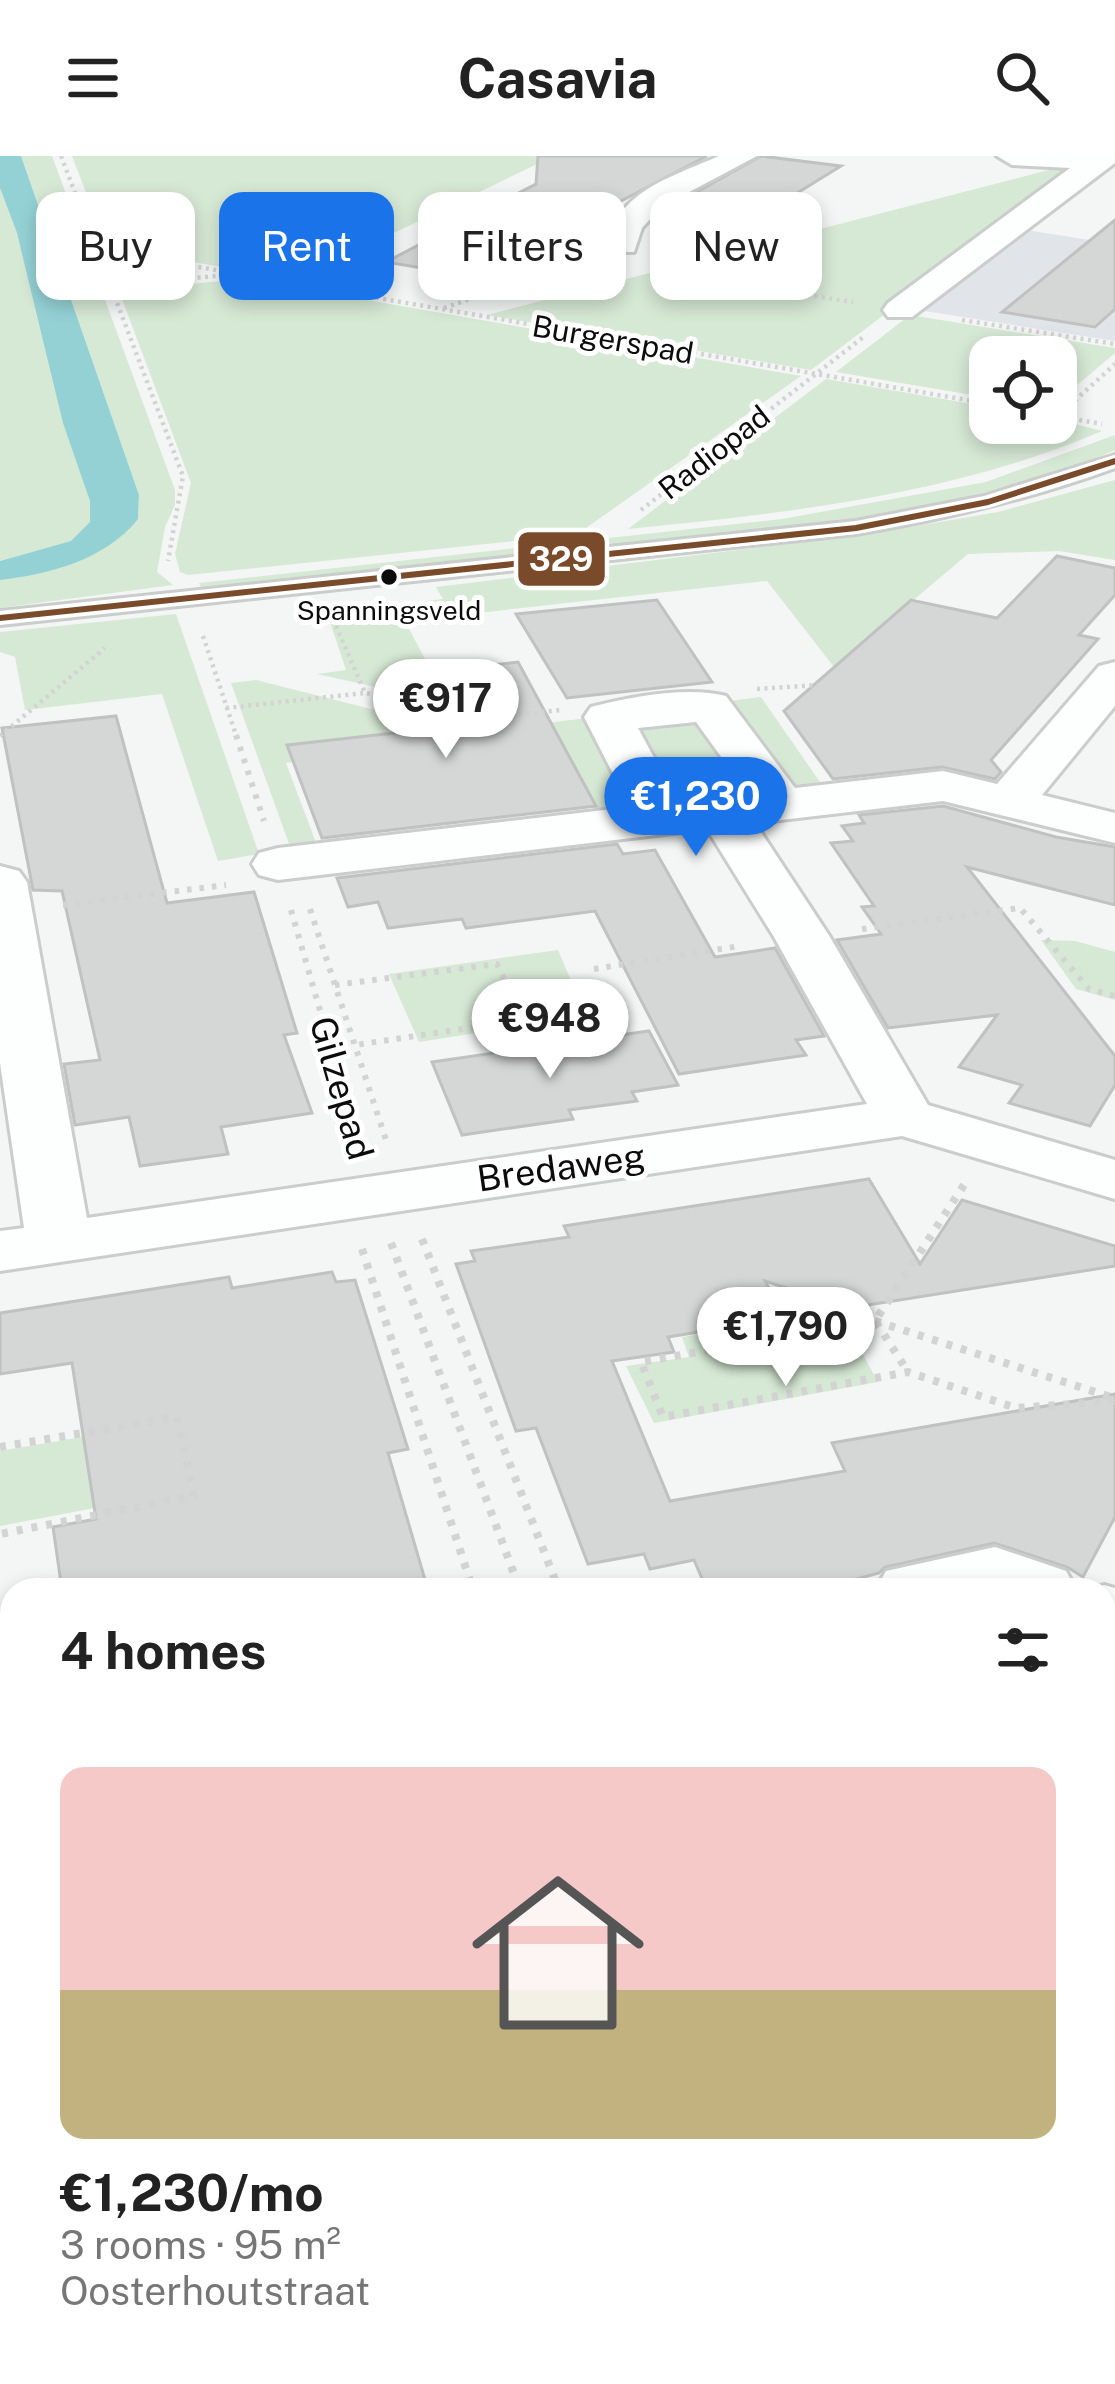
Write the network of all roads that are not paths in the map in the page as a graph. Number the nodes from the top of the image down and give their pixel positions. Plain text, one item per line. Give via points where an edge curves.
1 (742, 156) edge
2 (1012, 156) edge
3 (1103, 159) edge
4 (626, 230) edge
5 (900, 310) road end
6 (1115, 461) edge
7 (0, 618) edge
8 (1115, 676) edge
9 (1009, 802) junction
10 (781, 804) junction
11 (724, 813) junction
12 (662, 818) junction
13 (1115, 828) edge
14 (279, 871) road end
15 (3, 897) edge
16 (905, 1117) junction
17 (1115, 1180) edge
18 (29, 1247) edge
19 (974, 1578) edge
20 (1006, 1578) edge

1 - 4 street via 652,196
2 - 3 street
3 - 5 street
6 - 7 lane via 1065,482 922,517 764,539 188,588
8 - 9 street
9 - 10 street via 943,786
9 - 13 street
10 - 11 street
10 - 12 street via 709,706 608,717
11 - 12 street
11 - 16 street
12 - 14 street
15 - 18 street
16 - 17 street, Bredaweg
16 - 18 street, Bredaweg
19 - 20 street

